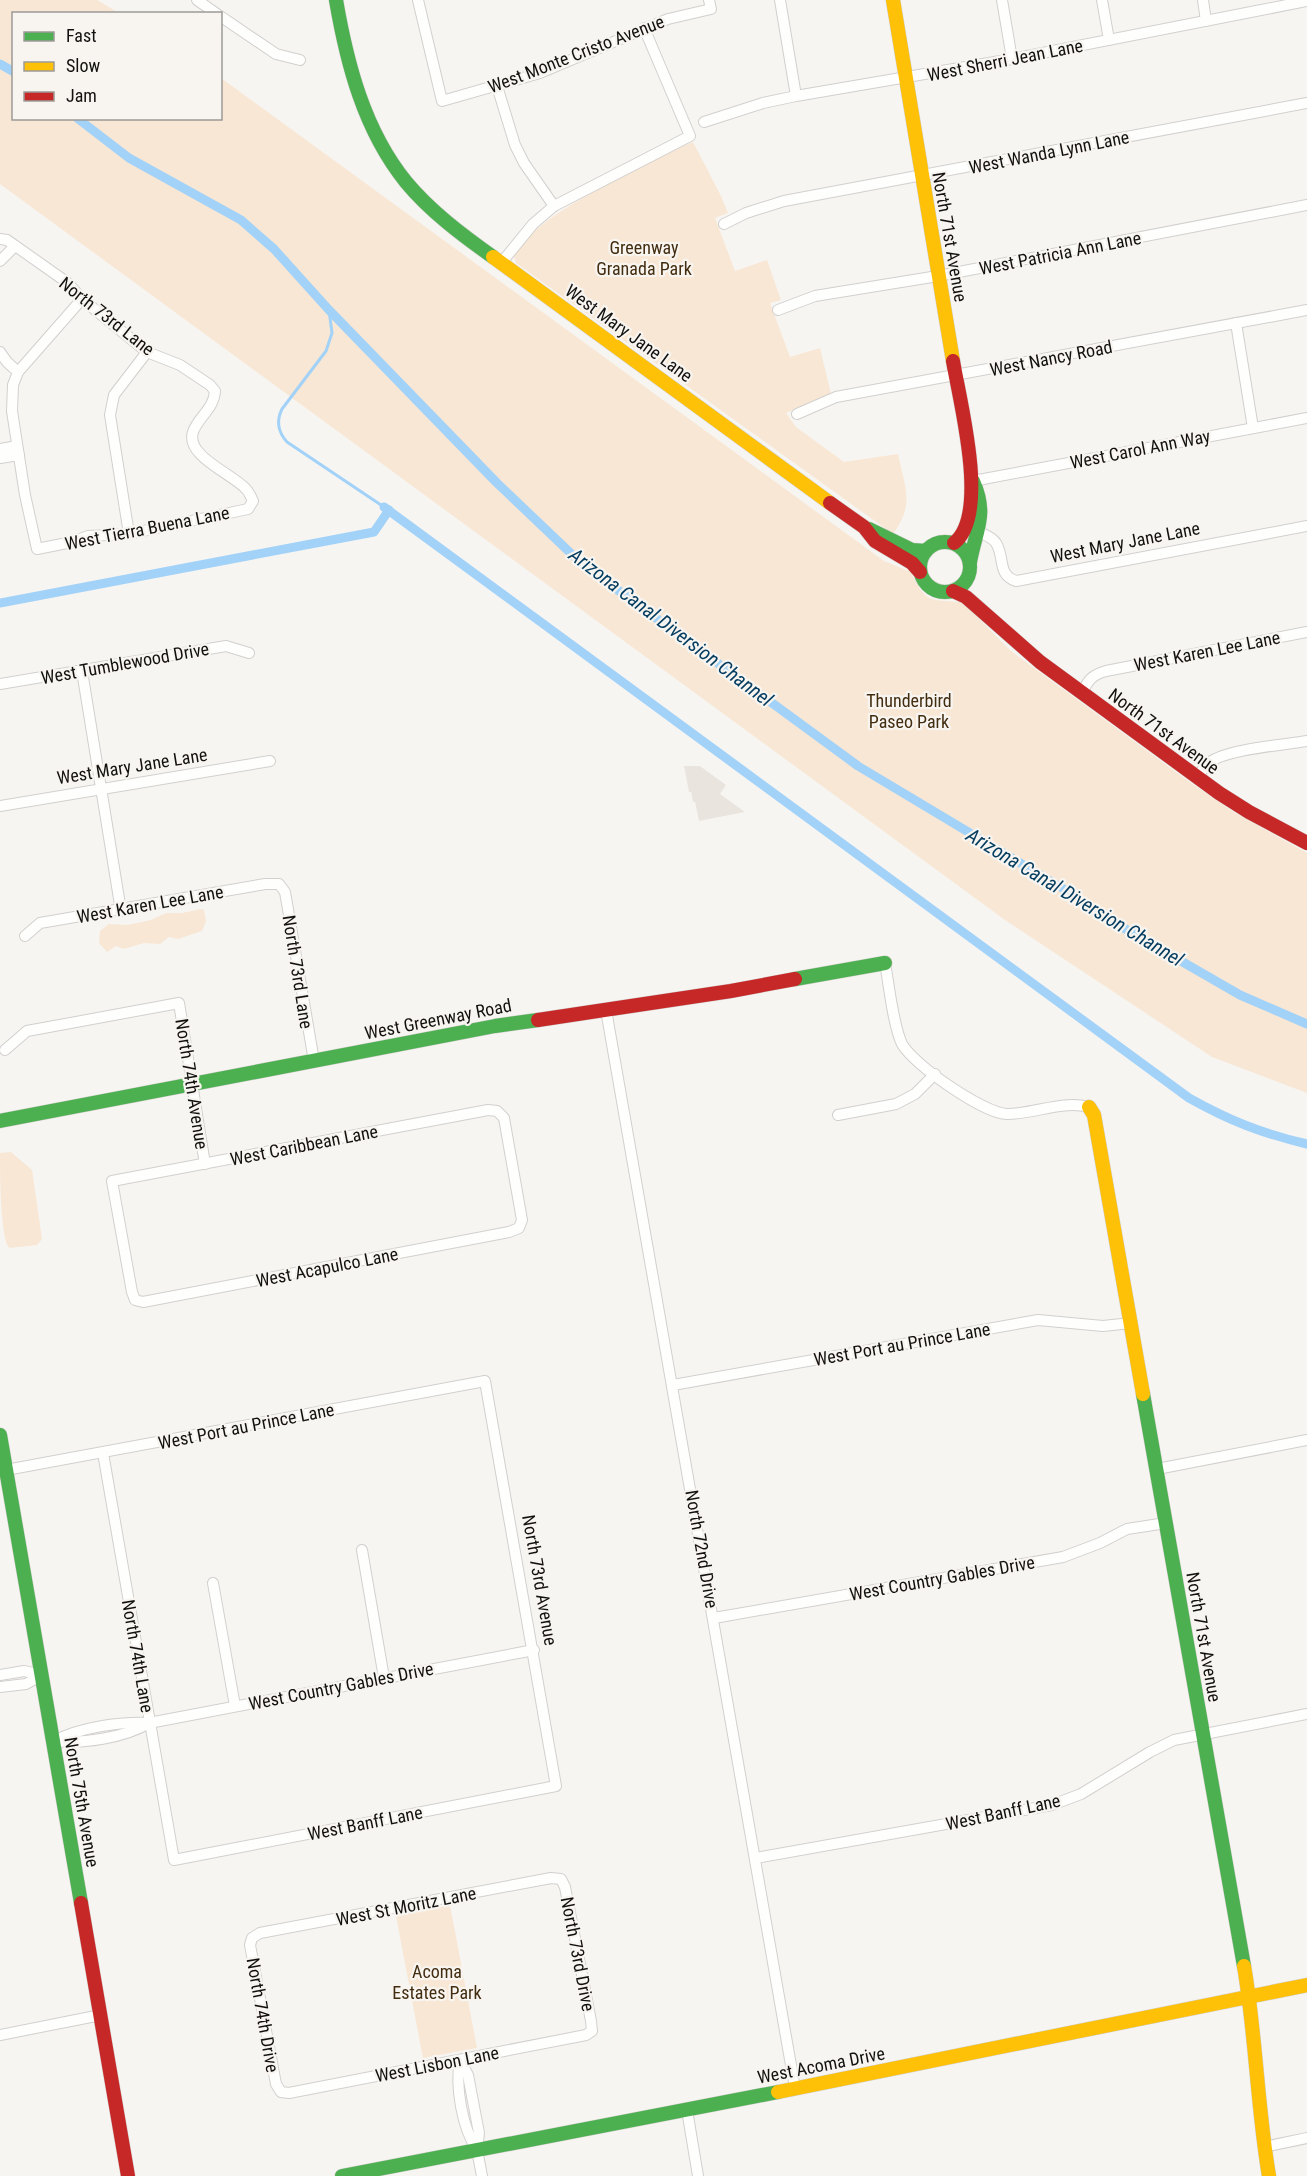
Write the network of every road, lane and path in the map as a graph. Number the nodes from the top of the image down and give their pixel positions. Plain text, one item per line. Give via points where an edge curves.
1 (336, 0) edge
2 (418, 0) edge
3 (780, 0) edge
4 (893, 0) edge
5 (1002, 0) edge
6 (1102, 0) edge
7 (1203, 0) edge
8 (1306, 0) edge
9 (710, 5) edge
10 (222, 17) edge
11 (1206, 21) junction
12 (644, 28) junction
13 (1108, 40) junction
14 (1012, 59) junction
15 (300, 60) dead end
16 (905, 78) junction
17 (497, 86) junction
18 (796, 96) junction
19 (1307, 103) edge
20 (704, 122) dead end
21 (922, 177) junction
22 (1307, 205) edge
23 (554, 206) junction
24 (724, 224) dead end
25 (0, 239) edge
26 (15, 246) junction
27 (0, 261) edge
28 (502, 262) junction
29 (938, 276) junction
30 (82, 299) junction
31 (778, 310) dead end
32 (1307, 310) edge
33 (1236, 323) junction
34 (0, 352) edge
35 (147, 352) junction
36 (18, 372) junction
37 (957, 376) junction
38 (797, 414) dead end
39 (1307, 418) edge
40 (1252, 428) junction
41 (0, 449) edge
42 (18, 451) junction
43 (0, 458) edge
44 (973, 481) junction
45 (253, 501) joint
46 (1307, 525) edge
47 (864, 527) junction
48 (979, 532) junction
49 (129, 534) junction
50 (954, 543) junction
51 (926, 551) junction
52 (970, 568) junction
53 (920, 572) junction
54 (952, 591) junction
55 (1307, 632) edge
56 (1009, 635) junction
57 (249, 653) dead end
58 (82, 671) junction
59 (0, 684) edge
60 (1082, 693) junction
61 (1306, 745) edge
62 (270, 761) dead end
63 (1197, 777) junction
64 (101, 789) junction
65 (0, 806) edge
66 (1307, 843) edge
67 (279, 884) joint
68 (121, 910) junction
69 (25, 936) dead end
70 (885, 963) joint
71 (606, 1010) junction
72 (5, 1050) dead end
73 (314, 1061) junction
74 (935, 1074) junction
75 (192, 1084) junction
76 (1089, 1107) joint
77 (838, 1115) dead end
78 (0, 1121) edge
79 (205, 1164) junction
80 (519, 1228) joint
81 (135, 1300) joint
82 (1131, 1323) junction
83 (486, 1381) joint
84 (673, 1385) junction
85 (0, 1435) edge
86 (1307, 1440) edge
87 (103, 1453) junction
88 (1157, 1469) junction
89 (6, 1470) junction
90 (1166, 1523) junction
91 (362, 1550) dead end
92 (213, 1583) dead end
93 (714, 1618) junction
94 (534, 1650) junction
95 (0, 1675) edge
96 (42, 1675) junction
97 (384, 1678) junction
98 (0, 1687) edge
99 (236, 1706) junction
100 (1307, 1714) edge
101 (149, 1723) junction
102 (1202, 1734) junction
103 (54, 1741) junction
104 (556, 1786) joint
105 (756, 1858) junction
106 (174, 1860) joint
107 (561, 1879) joint
108 (252, 1938) joint
109 (1307, 1985) edge
110 (1249, 1997) junction
111 (100, 2015) junction
112 (592, 2031) joint
113 (0, 2035) edge
114 (459, 2060) junction
115 (795, 2088) junction
116 (281, 2092) joint
117 (687, 2109) junction
118 (475, 2112) junction
119 (464, 2114) junction
120 (1307, 2138) edge
121 (1264, 2147) junction
122 (477, 2150) junction
123 (128, 2176) edge
124 (342, 2176) edge
125 (482, 2176) edge
126 (698, 2176) edge
127 (1269, 2176) edge

1 - 28 street, West Mary Jane Lane via 353,80 369,123 387,153 411,187 440,215
2 - 17 street, West Monte Cristo Avenue via 442,101
3 - 18 street
4 - 16 street, North 71st Avenue
5 - 14 street
6 - 13 street
7 - 11 street
8 - 11 street, West Sherri Jean Lane
9 - 12 street, West Monte Cristo Avenue
10 - 15 street via 276,54
11 - 13 street, West Sherri Jean Lane
12 - 17 street, West Monte Cristo Avenue
12 - 23 street via 690,136
13 - 14 street, West Sherri Jean Lane
14 - 16 street, West Sherri Jean Lane
16 - 18 street, West Sherri Jean Lane
16 - 21 street, North 71st Avenue
17 - 23 street via 515,145
18 - 20 street, West Sherri Jean Lane
19 - 21 street, West Wanda Lynn Lane
21 - 24 street, West Wanda Lynn Lane via 784,201
21 - 29 street, North 71st Avenue
22 - 29 street, West Patricia Ann Lane
23 - 28 street via 533,224
25 - 26 street, North 73rd Lane
26 - 27 street
26 - 30 street, North 73rd Lane via 68,284
28 - 47 street, West Mary Jane Lane
29 - 31 street, West Patricia Ann Lane via 815,296
29 - 37 street, North 71st Avenue
30 - 35 street, North 73rd Lane
30 - 36 street
32 - 33 street, West Nancy Road
33 - 37 street, West Nancy Road
33 - 40 street
34 - 36 street
35 - 45 street, North 73rd Lane via 180,365 215,392 215,400 193,432 192,444 199,454 245,488
35 - 49 street via 114,395 110,415
36 - 42 street via 11,398
37 - 38 street, West Nancy Road via 836,398
37 - 44 street, North 71st Avenue
39 - 40 street, West Carol Ann Way
40 - 44 street, West Carol Ann Way
41 - 42 street
42 - 43 street
42 - 49 street, West Tierra Buena Lane via 37,549 88,536
44 - 48 street, North 71st Avenue via 981,495
44 - 50 street, North 71st Avenue via 967,529
45 - 49 street, West Tierra Buena Lane via 248,509
46 - 48 street, West Mary Jane Lane via 1016,581 1003,572 997,544
47 - 51 street, West Mary Jane Lane via 912,550
47 - 53 street, West Mary Jane Lane via 874,541
48 - 52 street, North 71st Avenue
50 - 51 street via 939,543
50 - 52 street, North 71st Avenue via 964,550
51 - 53 street
52 - 54 street via 963,585
52 - 56 street, North 71st Avenue via 974,590
53 - 54 street, North 71st Avenue via 936,591
54 - 56 street, North 71st Avenue via 966,597
55 - 60 street, West Karen Lee Lane via 1106,671 1095,674
56 - 60 street, North 71st Avenue
57 - 58 street, West Tumblewood Drive via 226,646
58 - 59 street, West Tumblewood Drive
58 - 64 street
60 - 63 street, North 71st Avenue
61 - 63 street via 1234,753 1210,762
62 - 64 street, West Mary Jane Lane
63 - 66 street, North 71st Avenue via 1248,812
64 - 65 street, West Mary Jane Lane
64 - 68 street
67 - 68 street, West Karen Lee Lane
67 - 73 street, North 73rd Lane via 285,892
68 - 69 street, West Karen Lee Lane via 40,923
70 - 71 street, West Greenway Road
70 - 74 street via 902,1043 910,1056
71 - 73 street, West Greenway Road via 495,1026
71 - 84 street, North 72nd Drive
72 - 75 street, North 74th Avenue via 27,1031 179,1003
73 - 75 street, West Greenway Road
74 - 76 street via 988,1110 1001,1114 1072,1104
74 - 77 street via 915,1094 896,1104
75 - 78 street, West Greenway Road
75 - 79 street, North 74th Avenue
76 - 82 street, North 71st Avenue via 1094,1115
79 - 80 street, West Caribbean Lane via 497,1111 504,1118 522,1220
79 - 81 street, West Caribbean Lane via 112,1181
80 - 81 street, West Acapulco Lane via 154,1300
82 - 84 street, West Port au Prince Lane via 1102,1326 1038,1320
82 - 88 street, North 71st Avenue
83 - 87 street, West Port au Prince Lane
83 - 94 street, North 73rd Avenue
84 - 93 street, North 72nd Drive
85 - 89 street, North 75th Avenue
86 - 88 street
87 - 89 street, West Port au Prince Lane
87 - 101 street, North 74th Lane
88 - 90 street, North 71st Avenue
89 - 96 street, North 75th Avenue
90 - 93 street, West Country Gables Drive via 1127,1529 1063,1557
90 - 102 street, North 71st Avenue
91 - 97 street
92 - 99 street
93 - 105 street, North 72nd Drive
94 - 97 street, West Country Gables Drive
94 - 104 street, North 73rd Avenue
95 - 96 street via 24,1671
96 - 98 street via 26,1684
96 - 103 street, North 75th Avenue
97 - 99 street, West Country Gables Drive
99 - 101 street, West Country Gables Drive
100 - 102 street, West Banff Lane
101 - 103 street, West Country Gables Drive via 131,1722 74,1732
101 - 106 street, North 74th Lane
102 - 105 street, West Banff Lane via 1174,1740 1081,1794 1052,1805
102 - 110 street, North 71st Avenue
103 - 111 street, North 75th Avenue
104 - 106 street, West Banff Lane
105 - 115 street, North 72nd Drive
107 - 108 street, West St Moritz Lane via 260,1933
107 - 112 street, North 73rd Drive
108 - 116 street, North 74th Drive via 250,1945 276,2084
109 - 110 street, West Acoma Drive
110 - 115 street, West Acoma Drive
110 - 121 street, North 71st Avenue
111 - 113 street
111 - 123 street, North 75th Avenue
112 - 114 street, West Lisbon Lane via 586,2036
114 - 116 street, West Lisbon Lane
114 - 118 street via 468,2075
114 - 119 street via 456,2077
115 - 117 street, West Acoma Drive
117 - 122 street, West Acoma Drive
117 - 126 street
118 - 119 street
118 - 122 street
119 - 122 street via 468,2136
120 - 121 street
121 - 127 street, North 71st Avenue
122 - 124 street, West Acoma Drive
122 - 125 street

